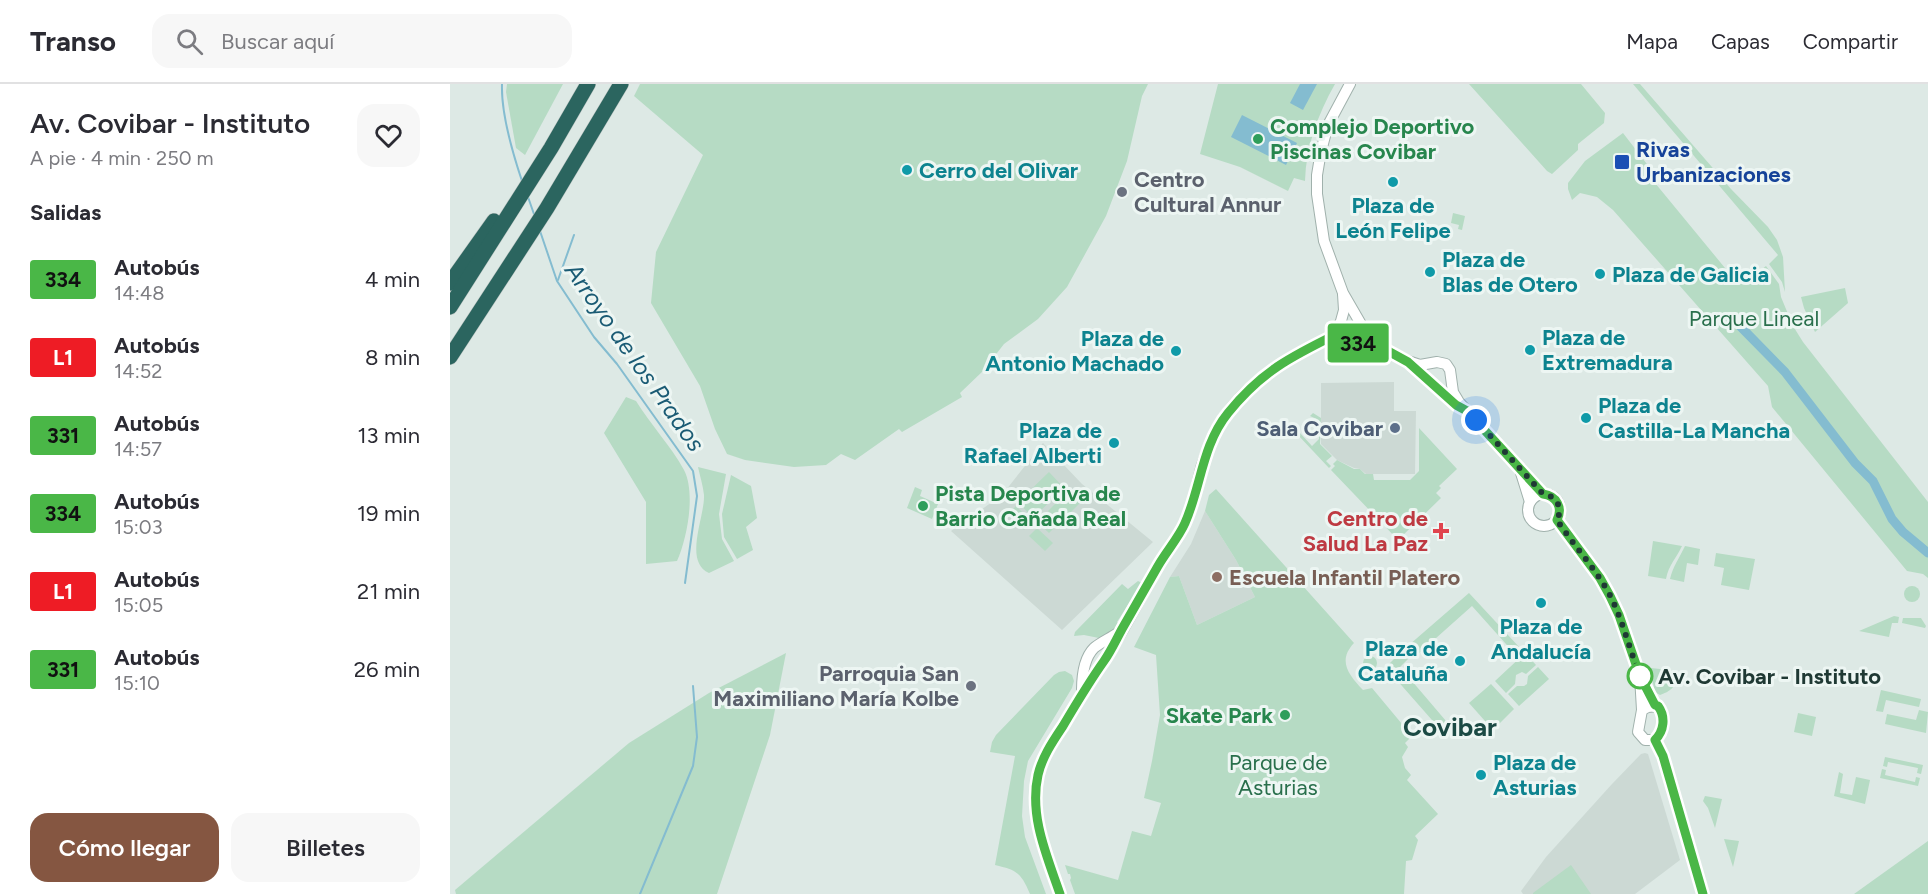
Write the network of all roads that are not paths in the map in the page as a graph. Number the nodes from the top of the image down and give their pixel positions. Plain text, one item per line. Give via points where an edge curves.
1 (588, 84) edge
2 (621, 84) edge
3 (1350, 84) edge
4 (455, 284) edge
5 (1343, 293) junction
6 (450, 307) edge
7 (1341, 321) junction
8 (1360, 325) junction
9 (1337, 334) junction
10 (1354, 343) junction
11 (1377, 345) junction
12 (450, 357) edge
13 (1408, 362) junction
14 (1432, 364) junction
15 (1427, 378) junction
16 (1450, 378) junction
17 (1436, 386) junction
18 (1467, 411) junction
19 (1520, 470) junction
20 (1543, 494) junction
21 (1530, 502) junction
22 (1554, 522) junction
23 (1122, 630) junction
24 (1640, 676) junction
25 (1082, 694) junction
26 (1655, 705) junction
27 (1642, 710) junction
28 (1655, 740) junction
29 (1060, 894) edge
30 (1703, 894) edge

1 - 4 highway via 551,148 502,209
2 - 12 highway via 563,183
3 - 5 street via 1328,125 1317,175 1324,242
4 - 6 highway
5 - 7 street
5 - 8 street
7 - 8 street via 1349,318
7 - 9 street
8 - 10 street via 1362,335
8 - 11 street
9 - 10 street via 1344,342
9 - 23 street via 1282,362 1258,380 1225,417 1211,442 1184,526
10 - 11 street
11 - 13 street
13 - 14 street
13 - 15 street
14 - 15 street via 1427,369
14 - 16 street via 1446,364
15 - 17 street
16 - 17 street
16 - 18 street via 1453,392
17 - 18 street
18 - 19 street
19 - 20 street
19 - 21 street
20 - 21 street
20 - 22 street via 1558,503 1560,509
21 - 22 street via 1527,509 1532,522 1544,527
22 - 24 street via 1571,537 1600,578 1619,615
23 - 25 street
23 - 25 street via 1088,655
24 - 26 street
24 - 27 street
25 - 29 street via 1044,758 1035,789 1039,831
26 - 27 street
26 - 28 street via 1663,712 1664,720
27 - 28 street via 1640,736
28 - 30 street

